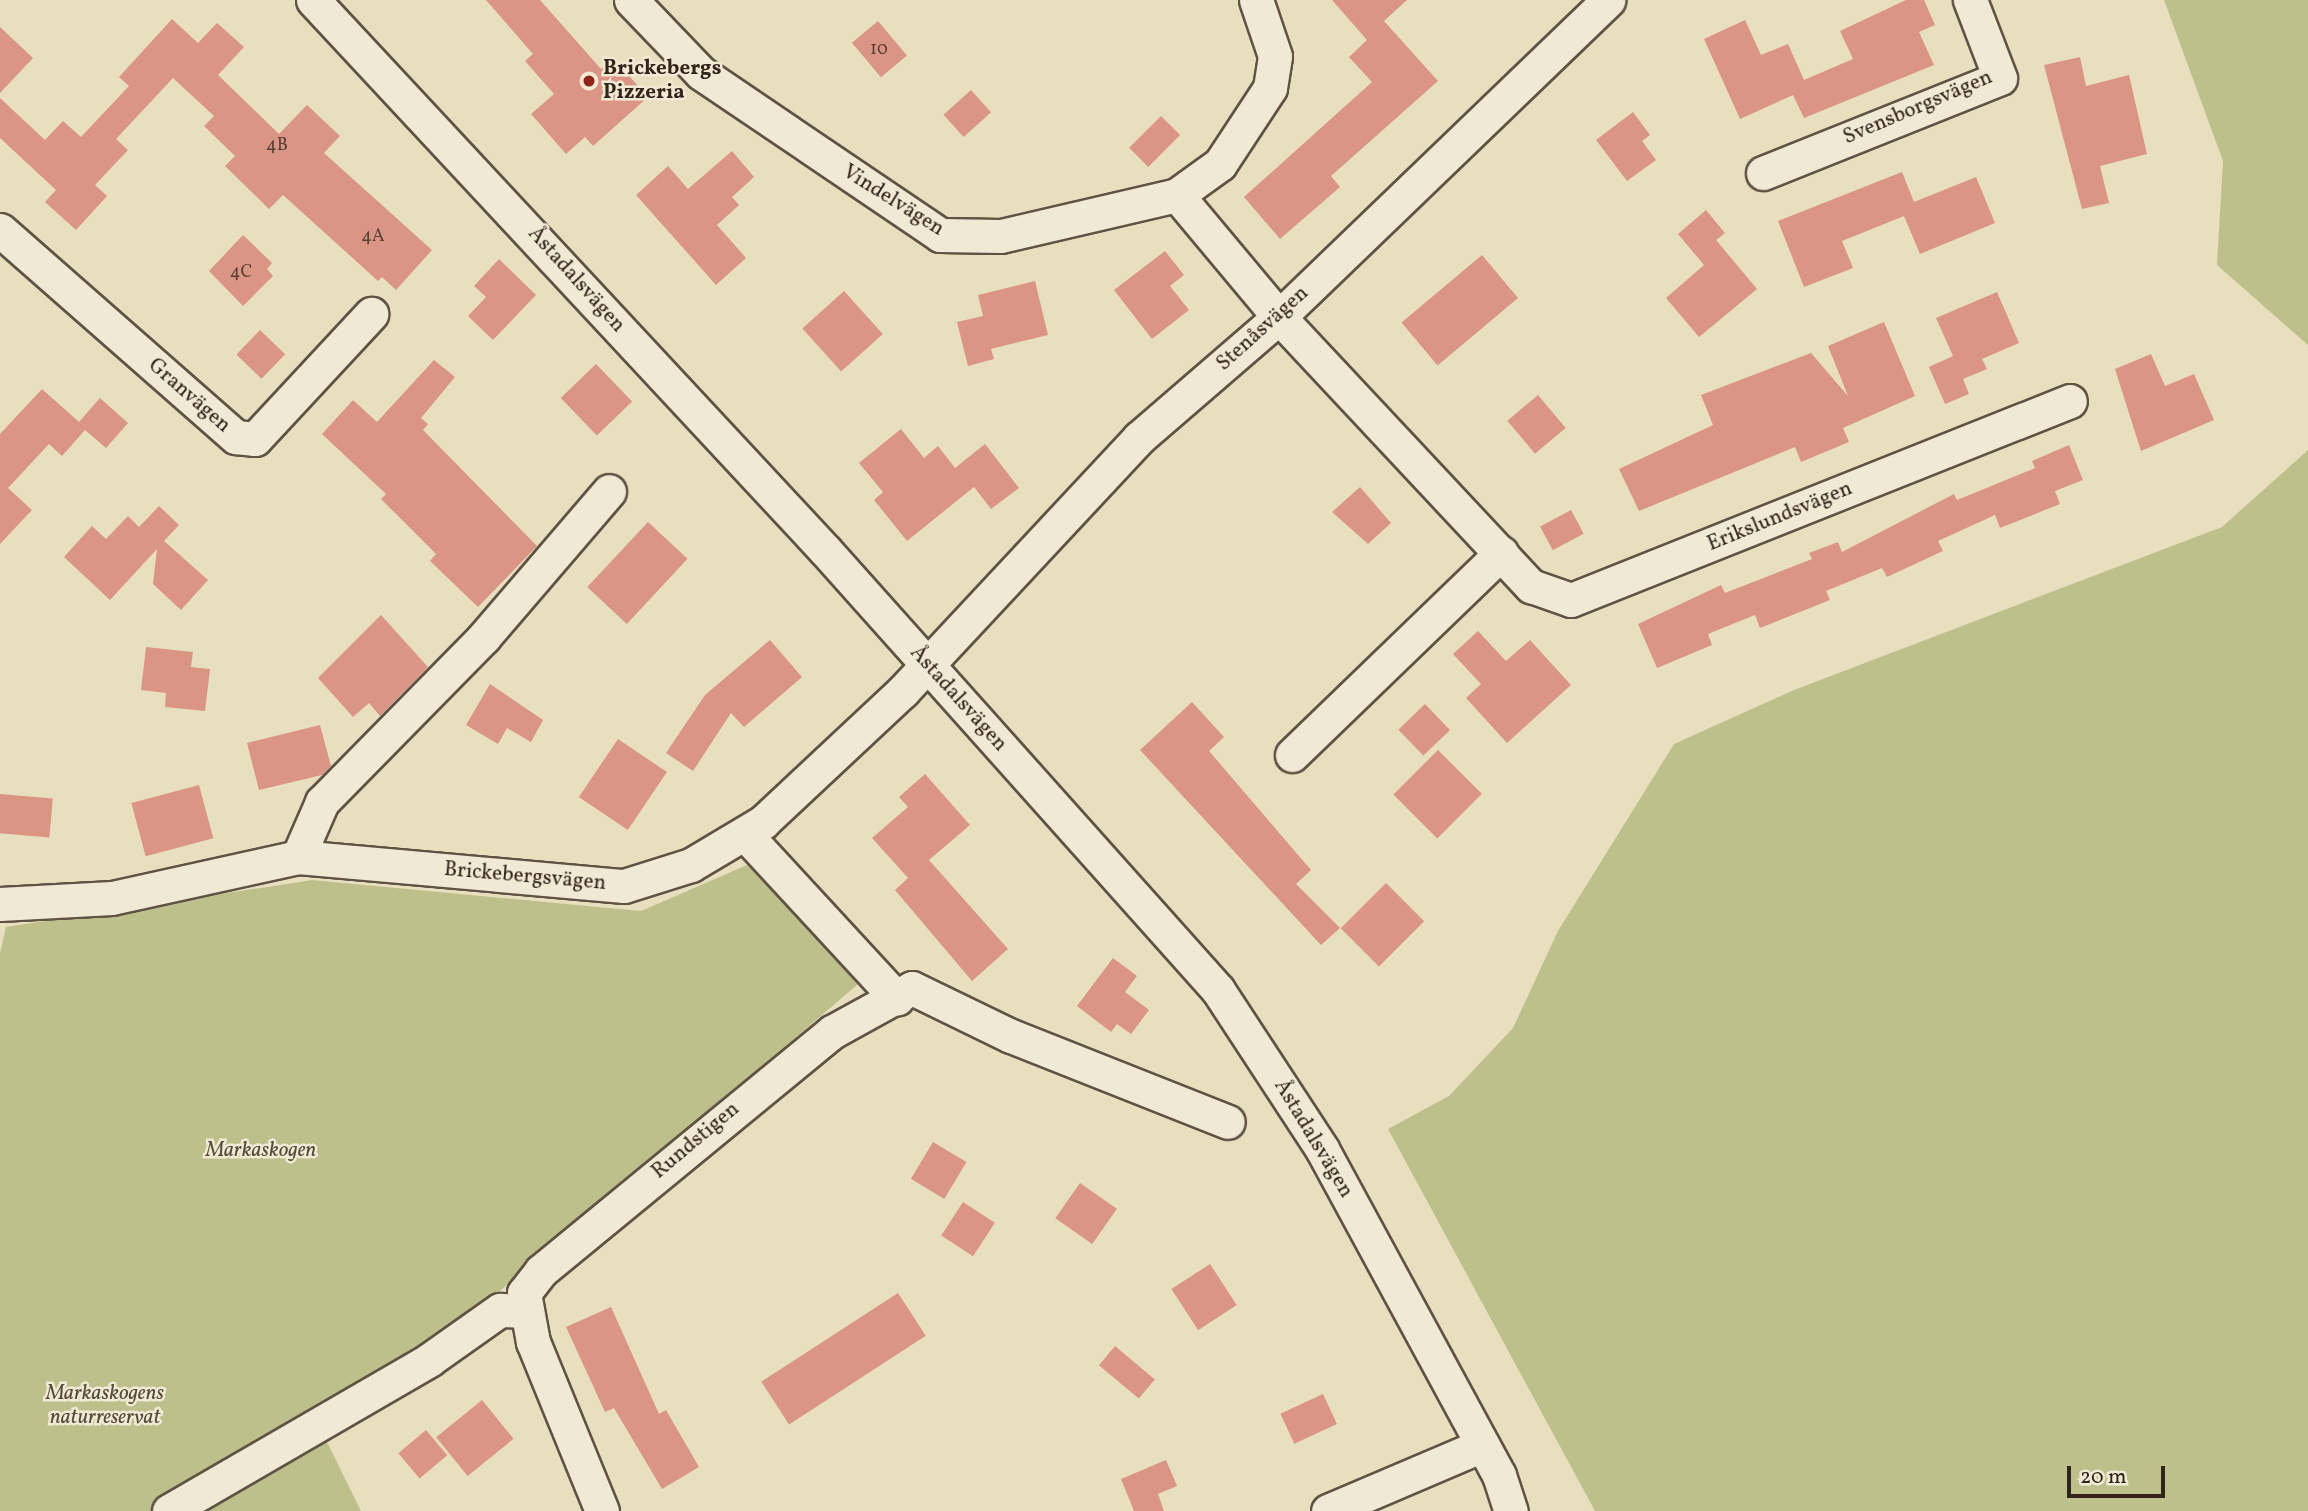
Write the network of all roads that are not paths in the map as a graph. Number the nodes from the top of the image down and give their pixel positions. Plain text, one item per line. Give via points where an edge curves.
1 (313, 0) edge
2 (631, 0) edge
3 (1256, 0) edge
4 (1608, 0) edge
5 (1970, 0) edge
6 (1763, 173) dead end
7 (1177, 195) junction
8 (0, 230) edge
9 (371, 314) dead end
10 (1279, 317) junction
11 (2070, 401) dead end
12 (609, 491) dead end
13 (1501, 553) junction
14 (927, 666) junction
15 (1293, 755) dead end
16 (745, 834) junction
17 (298, 857) junction
18 (0, 904) edge
19 (897, 999) junction
20 (1228, 1122) dead end
21 (523, 1311) junction
22 (1483, 1445) junction
23 (1499, 1475) junction
24 (169, 1511) edge
25 (602, 1511) edge
26 (1328, 1511) edge
27 (1511, 1511) edge
28 (1528, 1511) edge

1 - 14 street, Åstadalsvägen
2 - 7 street, Vindelvägen via 701,73 940,235 1001,236
3 - 7 street via 1275,56 1270,88 1220,164
4 - 10 street, Stenåsvägen
5 - 6 street, Svensborgsvägen via 2000,78
7 - 10 street
8 - 9 street, Granvägen via 236,437 255,439
10 - 13 street, Erikslundsvägen
10 - 14 street, Stenåsvägen via 1139,438
11 - 13 street, Erikslundsvägen via 1571,600 1531,586
12 - 17 street via 484,637 322,802
13 - 15 street
14 - 16 street, Brickebergsvägen
14 - 22 street, Åstadalsvägen via 1218,990 1322,1149
16 - 17 street, Brickebergsvägen via 691,865 624,886
16 - 19 street
17 - 18 street, Brickebergsvägen via 113,898
19 - 20 street, Rundstigen via 912,988 1011,1036
19 - 21 street, Rundstigen via 805,1050 541,1271 524,1293
21 - 24 street via 500,1310 429,1360
21 - 25 street
22 - 23 street, Åstadalsvägen
22 - 26 street
23 - 27 street, Åstadalsvägen
23 - 28 street, Åstadalsvägen

